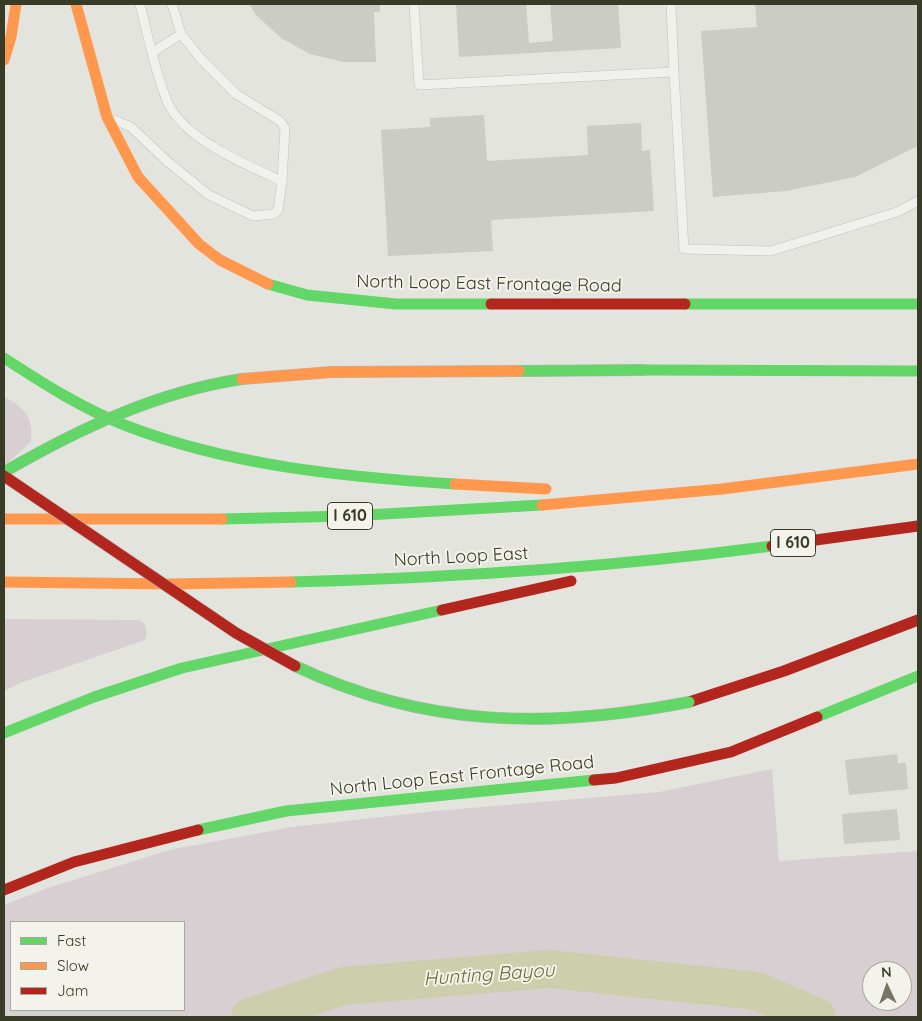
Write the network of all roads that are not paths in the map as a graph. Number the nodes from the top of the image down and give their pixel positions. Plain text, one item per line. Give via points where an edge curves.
1 (16, 4) edge
2 (76, 4) edge
3 (140, 4) edge
4 (172, 4) edge
5 (414, 4) edge
6 (671, 4) edge
7 (181, 34) junction
8 (153, 52) junction
9 (4, 60) edge
10 (674, 72) junction
11 (107, 117) junction
12 (282, 181) junction
13 (918, 201) edge
14 (918, 304) edge
15 (4, 358) edge
16 (918, 371) edge
17 (918, 464) edge
18 (4, 472) edge
19 (4, 476) edge
20 (554, 490) dead end
21 (572, 491) dead end
22 (694, 492) junction
23 (4, 519) edge
24 (918, 526) edge
25 (667, 558) junction
26 (4, 582) edge
27 (918, 620) edge
28 (918, 676) edge
29 (4, 733) edge
30 (4, 890) edge

1 - 9 main road
2 - 11 main road, North Loop East Frontage Road
3 - 8 lane
4 - 7 lane
5 - 10 lane via 419,85
6 - 10 lane
7 - 8 lane
7 - 12 lane via 201,60 236,94 280,121 285,128
8 - 12 lane via 168,104 193,134 234,159
10 - 13 lane via 684,249 771,251 897,212
11 - 12 lane via 131,127 202,190 253,216 274,214 278,210
11 - 14 main road, North Loop East Frontage Road via 138,177 198,244 247,275 307,295 396,304
15 - 20 main road via 89,411 136,430 216,454 368,477
16 - 18 main road, bridge via 318,372 240,379 201,387 97,422
17 - 22 main road, I 610
19 - 27 main road, bridge via 252,643 304,671 379,698 445,714 525,721 610,718 689,702 784,671
21 - 22 main road
22 - 23 main road, I 610 via 374,516
24 - 25 main road, North Loop East / I 610
25 - 26 main road, North Loop East / I 610 via 486,574 300,582
25 - 29 main road via 182,668 94,697
28 - 30 main road, North Loop East Frontage Road via 731,752 616,778 286,811 74,862

